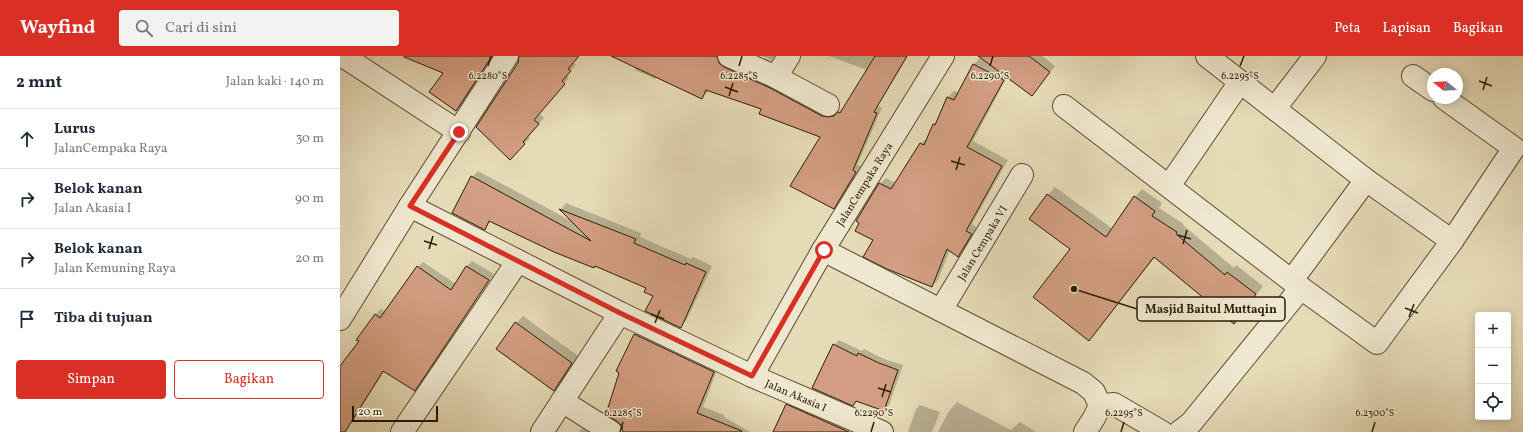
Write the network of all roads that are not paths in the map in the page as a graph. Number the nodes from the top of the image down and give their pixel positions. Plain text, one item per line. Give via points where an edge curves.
1 (507, 56) edge
2 (730, 56) edge
3 (789, 56) edge
4 (944, 56) edge
5 (1207, 56) edge
6 (1315, 56) edge
7 (343, 61) edge
8 (1413, 76) dead end
9 (776, 77) junction
10 (1240, 82) junction
11 (1427, 86) edge
12 (1452, 104) edge
13 (828, 105) dead end
14 (1064, 106) dead end
15 (1275, 108) junction
16 (459, 132) junction
17 (1022, 175) dead end
18 (1366, 180) junction
19 (1169, 186) junction
20 (410, 206) junction
21 (1452, 241) junction
22 (824, 250) junction
23 (518, 261) junction
24 (1297, 284) junction
25 (941, 310) junction
26 (620, 313) junction
27 (340, 319) edge
28 (752, 376) junction
29 (562, 401) junction
30 (1100, 406) junction
31 (402, 432) edge
32 (542, 432) edge
33 (611, 432) edge
34 (882, 432) edge
35 (1085, 432) edge
36 (1162, 432) edge
37 (1179, 432) edge

1 - 16 street
2 - 9 street
3 - 9 street
4 - 22 street, JalanCempaka Raya
5 - 10 street
6 - 15 street
7 - 16 street
8 - 11 street
9 - 13 street
10 - 15 street
10 - 19 street
12 - 21 street via 1514,148
14 - 19 street
15 - 18 street
16 - 20 street
17 - 25 street, Jalan Cempaka VI
18 - 21 street
18 - 24 street
19 - 24 street
20 - 23 street, Jalan Akasia I
20 - 27 street
21 - 24 street via 1377,343
22 - 25 street
22 - 28 street, JalanCempaka Raya
23 - 26 street, Jalan Akasia I
23 - 31 street
24 - 37 street via 1190,423
25 - 30 street via 1083,384 1094,392
26 - 28 street, Jalan Akasia I
26 - 29 street
28 - 34 street, Jalan Akasia I
29 - 32 street
29 - 33 street
30 - 35 street
30 - 36 street via 1114,404

